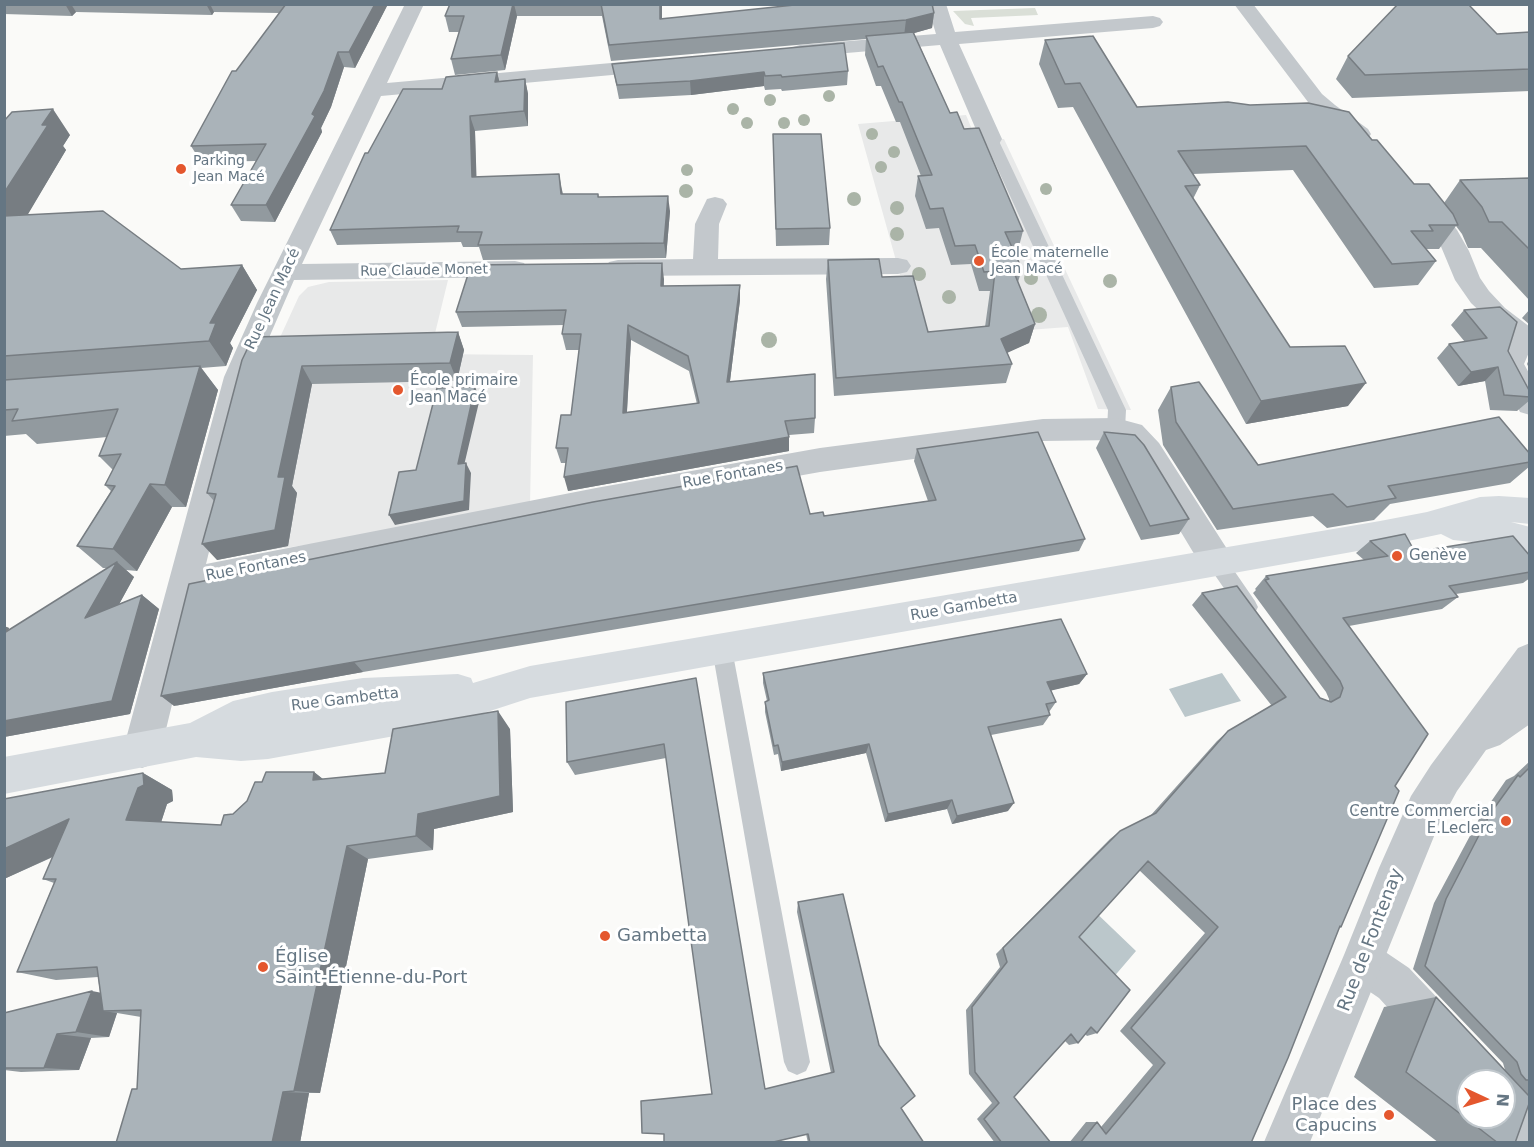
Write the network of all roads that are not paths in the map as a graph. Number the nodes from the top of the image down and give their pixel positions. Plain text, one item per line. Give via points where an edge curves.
1 (415, 4) edge
2 (936, 4) edge
3 (1243, 4) edge
4 (1153, 22) dead end
5 (947, 38) junction
6 (782, 53) edge
7 (679, 63) edge
8 (374, 90) junction
9 (991, 139) joint
10 (1380, 149) edge
11 (1406, 180) edge
12 (715, 204) dead end
13 (897, 266) dead end
14 (705, 267) junction
15 (598, 268) edge
16 (538, 269) edge
17 (286, 272) junction
18 (1525, 338) edge
19 (1530, 405) edge
20 (1116, 429) junction
21 (1530, 511) edge
22 (1427, 525) junction
23 (1530, 540) edge
24 (1217, 562) junction
25 (185, 580) junction
26 (1262, 626) edge
27 (722, 649) junction
28 (1530, 659) edge
29 (1530, 703) edge
30 (1469, 746) junction
31 (142, 750) junction
32 (4, 776) edge
33 (1363, 962) junction
34 (797, 1062) dead end
35 (1474, 1069) edge
36 (1516, 1122) edge
37 (1530, 1141) edge
38 (1287, 1143) edge

1 - 8 street, Rue Jean Macé
2 - 5 street
3 - 10 street via 1327,110
4 - 5 street via 1058,21
5 - 6 street
5 - 9 street
7 - 8 street
8 - 17 street, Rue Jean Macé
9 - 20 lane via 1117,410
11 - 18 street via 1448,235 1480,297
12 - 14 street via 707,224
13 - 14 street
14 - 15 street
16 - 17 street, Rue Claude Monet
17 - 25 street, Rue Jean Macé via 225,378
18 - 19 street via 1510,364
20 - 24 street, Rue Fontanes via 1140,439
20 - 25 street, Rue Fontanes via 1043,430 831,458
21 - 22 main road, Rue Gambetta via 1480,510
22 - 23 main road, Rue Gambetta via 1479,529
22 - 24 main road, Rue Gambetta
24 - 26 lane
24 - 27 main road, Rue Gambetta
25 - 31 street, Rue Jean Macé
27 - 31 main road, Rue Gambetta via 530,682 441,710 268,741 196,739
27 - 34 lane
28 - 30 street, Rue de Fontenay
29 - 30 street, Rue de Fontenay
30 - 33 street, Rue de Fontenay via 1425,810
31 - 32 main road, Rue Gambetta
33 - 35 street via 1394,983
33 - 38 street, Rue de Fontenay
36 - 37 street

